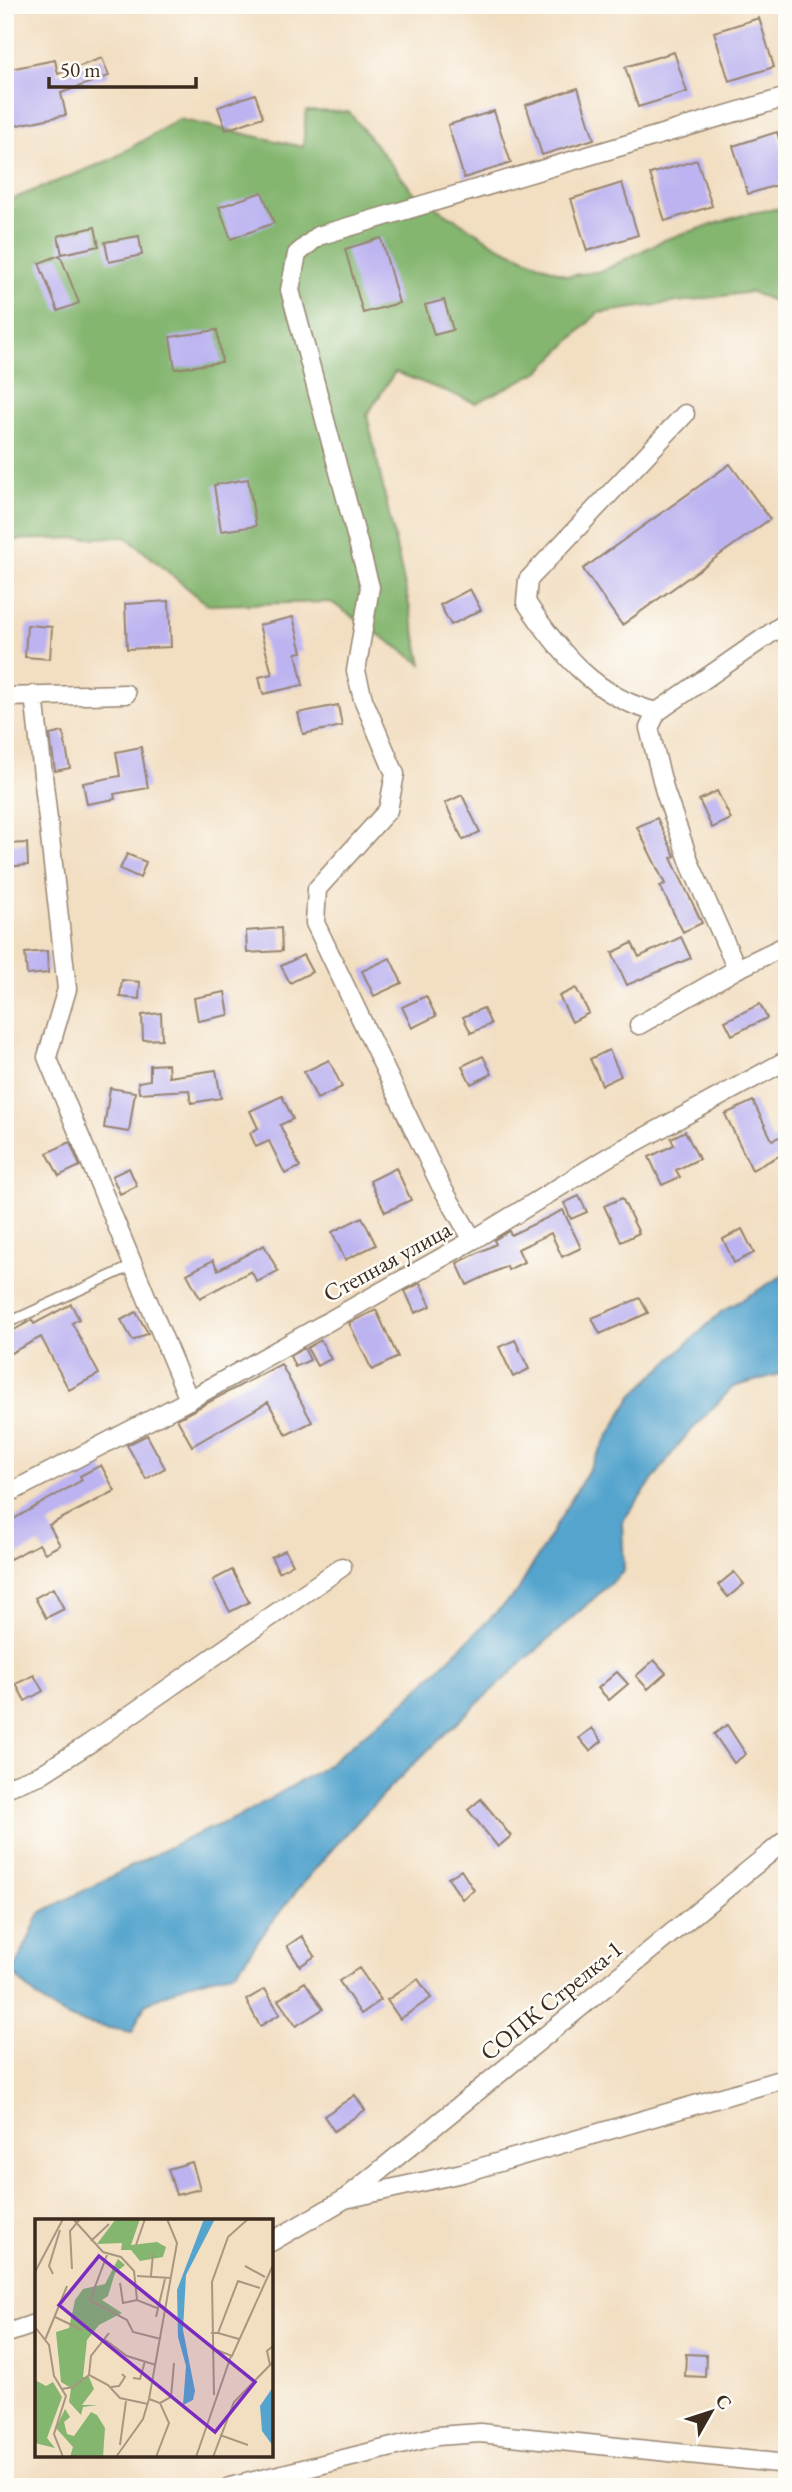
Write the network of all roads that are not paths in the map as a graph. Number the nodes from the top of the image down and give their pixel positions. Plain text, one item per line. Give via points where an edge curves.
1 (787, 97) edge
2 (685, 414) dead end
3 (787, 622) edge
4 (126, 694) dead end
5 (34, 695) junction
6 (5, 697) edge
7 (657, 712) junction
8 (787, 944) edge
9 (737, 969) junction
10 (639, 1025) dead end
11 (787, 1060) edge
12 (473, 1240) junction
13 (132, 1266) junction
14 (5, 1324) edge
15 (189, 1401) junction
16 (5, 1495) edge
17 (342, 1567) dead end
18 (5, 1788) edge
19 (787, 1839) edge
20 (787, 2078) edge
21 (345, 2199) junction
22 (273, 2241) edge
23 (35, 2324) edge
24 (5, 2334) edge
25 (787, 2464) edge
26 (230, 2487) edge

1 - 12 street via 318,236 298,254 290,290 370,587 356,671 395,774 388,810 317,889 315,923 441,1186
2 - 7 street via 528,580 526,602 569,660 603,690
3 - 7 street
4 - 5 street
5 - 6 street
5 - 13 street via 67,989 47,1057
7 - 9 street via 649,728 665,792 691,866
8 - 9 street
9 - 10 street
11 - 12 street, Степная улица via 610,1156
12 - 15 street, Степная улица
13 - 14 lane
13 - 15 street
15 - 16 street, Степная улица
17 - 18 street via 90,1743 40,1775
19 - 21 street, СОПК Стрелка-1
20 - 21 street via 462,2173
21 - 22 street
23 - 24 street
25 - 26 street via 480,2433 438,2435

